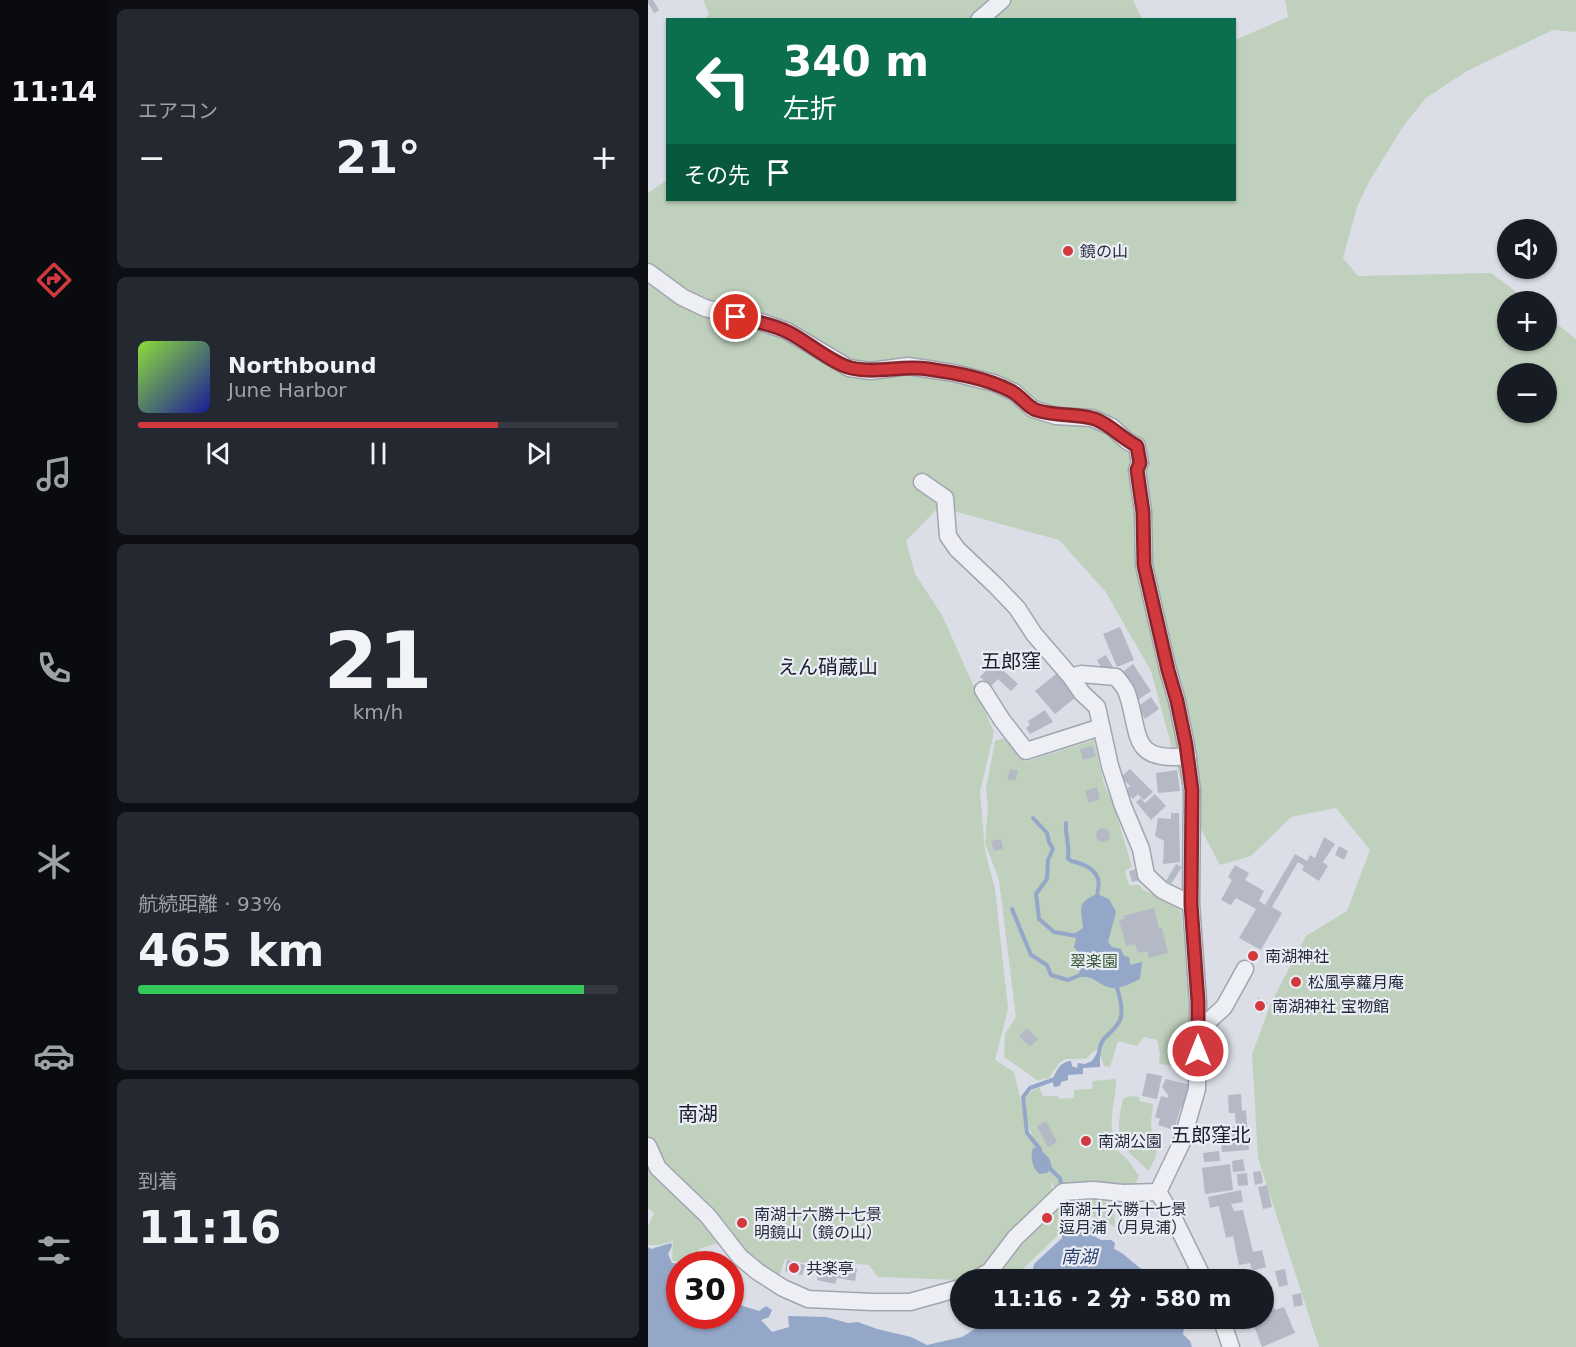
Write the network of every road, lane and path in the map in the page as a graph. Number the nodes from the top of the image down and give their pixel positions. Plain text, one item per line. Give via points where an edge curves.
1 (1002, 0) edge
2 (981, 18) edge
3 (648, 272) edge
4 (922, 482) dead end
5 (1071, 677) junction
6 (983, 690) dead end
7 (1101, 727) junction
8 (1188, 756) junction
9 (1191, 904) junction
10 (1245, 969) dead end
11 (1198, 1031) junction
12 (648, 1146) edge
13 (1158, 1192) junction
14 (992, 1269) edge
15 (1199, 1269) edge
16 (950, 1291) edge
17 (1225, 1329) edge
18 (1231, 1347) edge

1 - 2 street
3 - 8 street via 697,305 787,331 849,368 871,371 908,366 994,383 1014,393 1033,410 1092,418 1113,427 1137,446 1144,565
4 - 5 street via 945,498 948,536 957,549 1017,608
5 - 7 street via 1097,707
5 - 8 street via 1116,677 1126,691 1141,745 1152,754 1168,758
6 - 7 street via 1026,751
7 - 9 street via 1146,875 1162,890
8 - 9 street via 1192,790
9 - 11 street
10 - 11 street via 1224,1007
11 - 13 street via 1197,1089 1181,1144
12 - 16 street via 658,1168 708,1216 740,1257 783,1288 808,1299 891,1302 910,1302
13 - 14 street via 1064,1192 1015,1238
13 - 15 street
17 - 18 street

